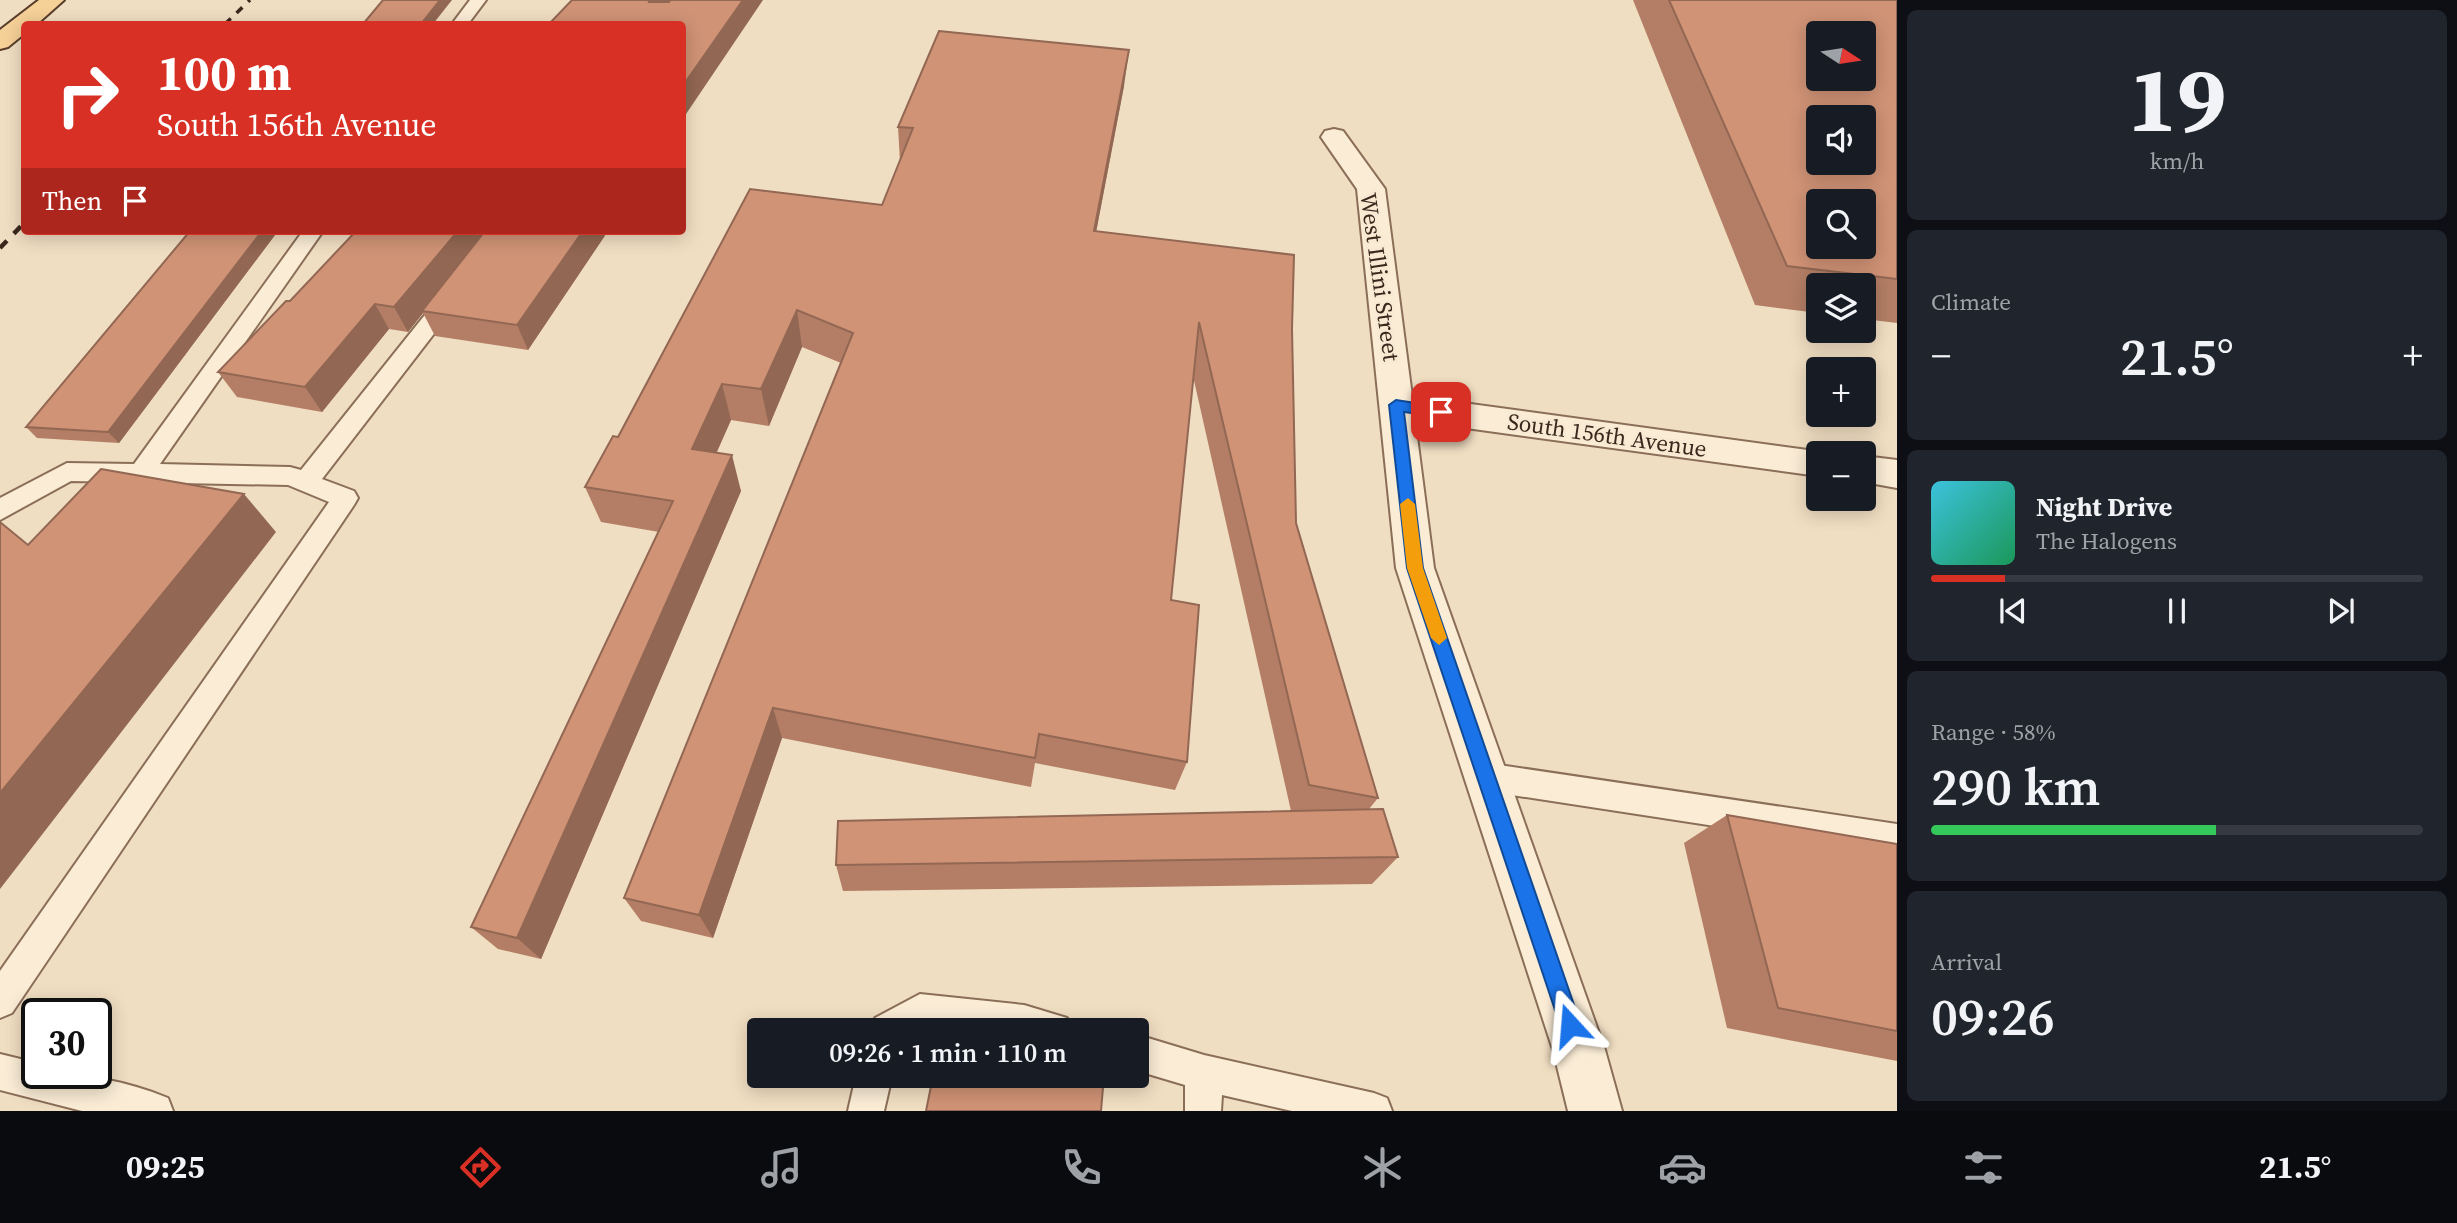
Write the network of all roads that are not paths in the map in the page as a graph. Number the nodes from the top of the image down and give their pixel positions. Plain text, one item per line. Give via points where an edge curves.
1 (53, 0) edge
2 (478, 0) edge
3 (26, 21) edge
4 (462, 21) edge
5 (21, 25) edge
6 (0, 42) edge
7 (1334, 137) dead end
8 (310, 235) edge
9 (468, 275) edge
10 (1396, 405) junction
11 (1806, 461) edge
12 (1876, 471) edge
13 (141, 473) junction
14 (1897, 474) edge
15 (306, 482) junction
16 (0, 510) edge
17 (1486, 777) junction
18 (1897, 839) edge
19 (0, 1001) edge
20 (910, 1018) edge
21 (977, 1018) edge
22 (1149, 1057) edge
23 (0, 1072) edge
24 (1204, 1073) junction
25 (871, 1088) edge
26 (155, 1111) edge
27 (866, 1111) edge
28 (1203, 1111) edge
29 (1374, 1111) edge
30 (1595, 1111) edge

1 - 3 main road
2 - 4 lane
5 - 6 main road
7 - 10 street, West Illini Street via 1371,189
8 - 13 lane
9 - 15 lane
10 - 11 street, South 156th Avenue
10 - 17 street, West Illini Street via 1415,568
12 - 14 street
13 - 15 lane via 290,476
13 - 16 lane via 67,472
15 - 19 lane via 345,498
17 - 18 lane
17 - 30 street, West Illini Street via 1579,1050
20 - 21 lane via 920,1012
22 - 24 lane
23 - 26 lane
24 - 28 lane
24 - 29 lane
25 - 27 lane

